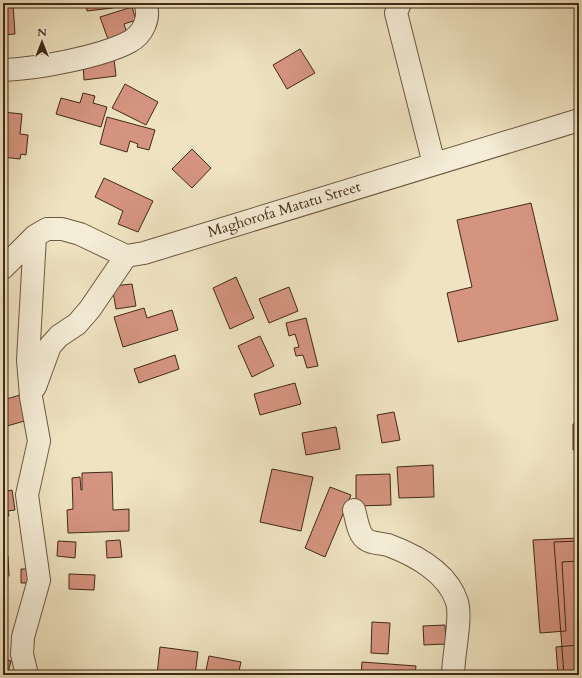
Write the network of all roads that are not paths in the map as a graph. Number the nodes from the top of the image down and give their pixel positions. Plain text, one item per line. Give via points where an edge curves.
1 (145, 3) edge
2 (400, 3) edge
3 (3, 70) edge
4 (579, 120) edge
5 (434, 164) junction
6 (35, 236) junction
7 (126, 256) junction
8 (3, 268) edge
9 (32, 397) junction
10 (354, 510) dead end
11 (27, 675) edge
12 (453, 675) edge

1 - 3 street via 147,21 140,33 130,42 58,63
2 - 5 street via 396,13
4 - 5 street, Maghorofa Matatu Street
5 - 7 street, Maghorofa Matatu Street via 144,253
6 - 7 street via 47,230 62,230 80,234
6 - 8 street
6 - 9 street via 29,352
7 - 9 street via 90,309 77,324 59,336 50,346
9 - 11 street via 39,441 27,495 39,580 23,637 22,654
10 - 12 street via 361,534 368,541 410,553 432,568 452,591 458,614

